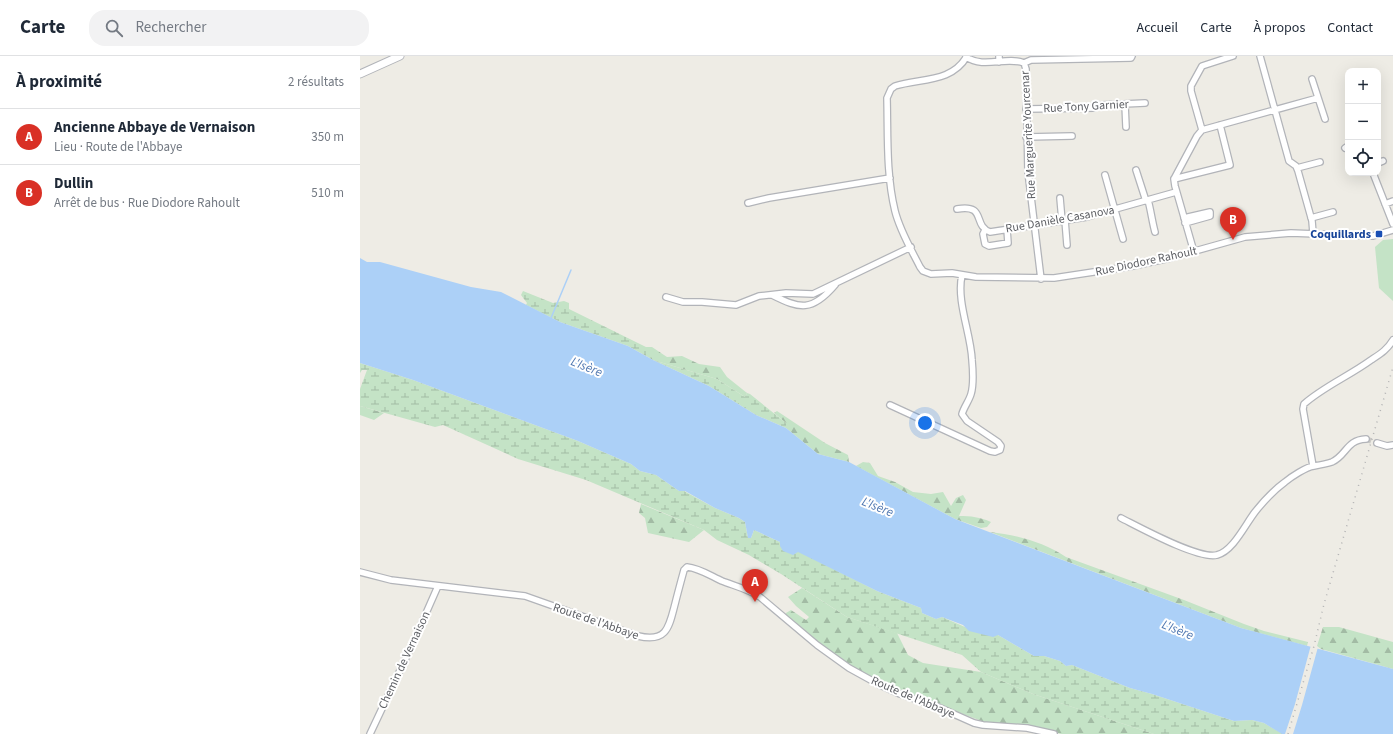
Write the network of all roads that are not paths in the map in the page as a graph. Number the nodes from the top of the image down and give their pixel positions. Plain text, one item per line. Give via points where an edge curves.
1 (400, 56) edge
2 (967, 56) edge
3 (1233, 56) edge
4 (1260, 56) edge
5 (1131, 57) edge
6 (1050, 58) edge
7 (999, 59) edge
8 (1024, 63) junction
9 (360, 74) edge
10 (1312, 79) dead end
11 (1318, 98) junction
12 (1145, 103) dead end
13 (1125, 104) junction
14 (1026, 109) junction
15 (1275, 110) junction
16 (1325, 119) dead end
17 (1220, 125) junction
18 (1126, 127) dead end
19 (1202, 130) junction
20 (1072, 136) dead end
21 (1026, 137) junction
22 (1320, 162) dead end
23 (1297, 168) junction
24 (1136, 170) dead end
25 (1105, 174) dead end
26 (1374, 176) edge
27 (890, 178) junction
28 (1174, 179) junction
29 (1176, 192) junction
30 (1060, 198) dead end
31 (1147, 201) junction
32 (1393, 201) edge
33 (748, 203) dead end
34 (1386, 204) junction
35 (957, 209) dead end
36 (1114, 210) junction
37 (1333, 212) dead end
38 (1311, 218) junction
39 (1063, 220) junction
40 (1034, 224) junction
41 (1393, 224) edge
42 (1007, 229) junction
43 (985, 230) junction
44 (1393, 230) edge
45 (1155, 232) dead end
46 (1313, 234) junction
47 (1123, 239) dead end
48 (1067, 245) dead end
49 (911, 247) junction
50 (1194, 252) junction
51 (962, 275) junction
52 (1041, 279) junction
53 (836, 282) junction
54 (771, 294) junction
55 (666, 298) dead end
56 (1393, 340) edge
57 (890, 404) dead end
58 (1366, 439) tunnel mouth
59 (1377, 442) tunnel mouth
60 (1393, 445) edge
61 (1313, 466) junction
62 (1121, 518) dead end
63 (360, 572) edge
64 (438, 586) junction
65 (370, 734) edge
66 (1054, 734) edge

1 - 9 street
2 - 7 street via 982,62
2 - 27 street via 956,70 944,76 900,84 891,89 887,98
3 - 19 street via 1202,66 1191,86
4 - 15 street
5 - 6 street
6 - 8 street
7 - 8 street
8 - 14 street, Rue Marguerite Yourcenar
10 - 11 street
11 - 15 street
11 - 16 street
12 - 13 street, Rue Tony Garnier
13 - 14 street, Rue Tony Garnier via 1094,108
13 - 18 street
14 - 21 street, Rue Marguerite Yourcenar
15 - 17 street
15 - 23 street via 1289,161
17 - 19 street
17 - 28 street via 1230,165
19 - 28 street
20 - 21 street
21 - 40 street, Rue Marguerite Yourcenar via 1028,182
22 - 23 street
23 - 38 street
24 - 31 street
25 - 36 street
26 - 34 street
27 - 33 street
27 - 49 street via 895,211
28 - 29 street
29 - 31 street, Rue Danièle Casanova
29 - 50 street
30 - 39 street
31 - 36 street, Rue Danièle Casanova
31 - 45 street
32 - 34 street
34 - 41 street
35 - 43 street via 974,210
36 - 39 street, Rue Danièle Casanova
36 - 47 street
37 - 38 street
38 - 46 street
39 - 40 street, Rue Danièle Casanova
39 - 48 street
40 - 42 street, Rue Danièle Casanova
40 - 52 street, Rue Marguerite Yourcenar
42 - 43 street, Rue Danièle Casanova via 990,232
42 - 43 street via 1008,243 989,246 985,244
44 - 46 street, Rue Diodore Rahoult via 1367,236
46 - 50 street, Rue Diodore Rahoult via 1245,237
49 - 51 street, Rue Diodore Rahoult via 923,271 931,274
49 - 53 street
50 - 52 street, Rue Diodore Rahoult via 1133,266
51 - 52 street, Rue Diodore Rahoult
51 - 57 street via 961,295 972,358 973,382 962,414 967,421 998,442 1000,450 990,451
53 - 54 street via 813,294
53 - 54 street via 829,292 815,303 800,306
54 - 55 street via 736,305 684,302
56 - 61 street via 1388,348 1366,364 1304,404
58 - 61 street via 1354,442 1333,461
59 - 60 street via 1387,446
61 - 62 street via 1279,488 1256,511 1235,541 1217,555 1180,546
63 - 64 street, Route de l'Abbaye via 391,580
64 - 65 street, Chemin de Vernaison
64 - 66 street, Route de l'Abbaye via 525,596 638,636 651,638 661,636 668,629 684,570 693,567 760,596 817,645 848,668 878,684 978,724 1027,728

